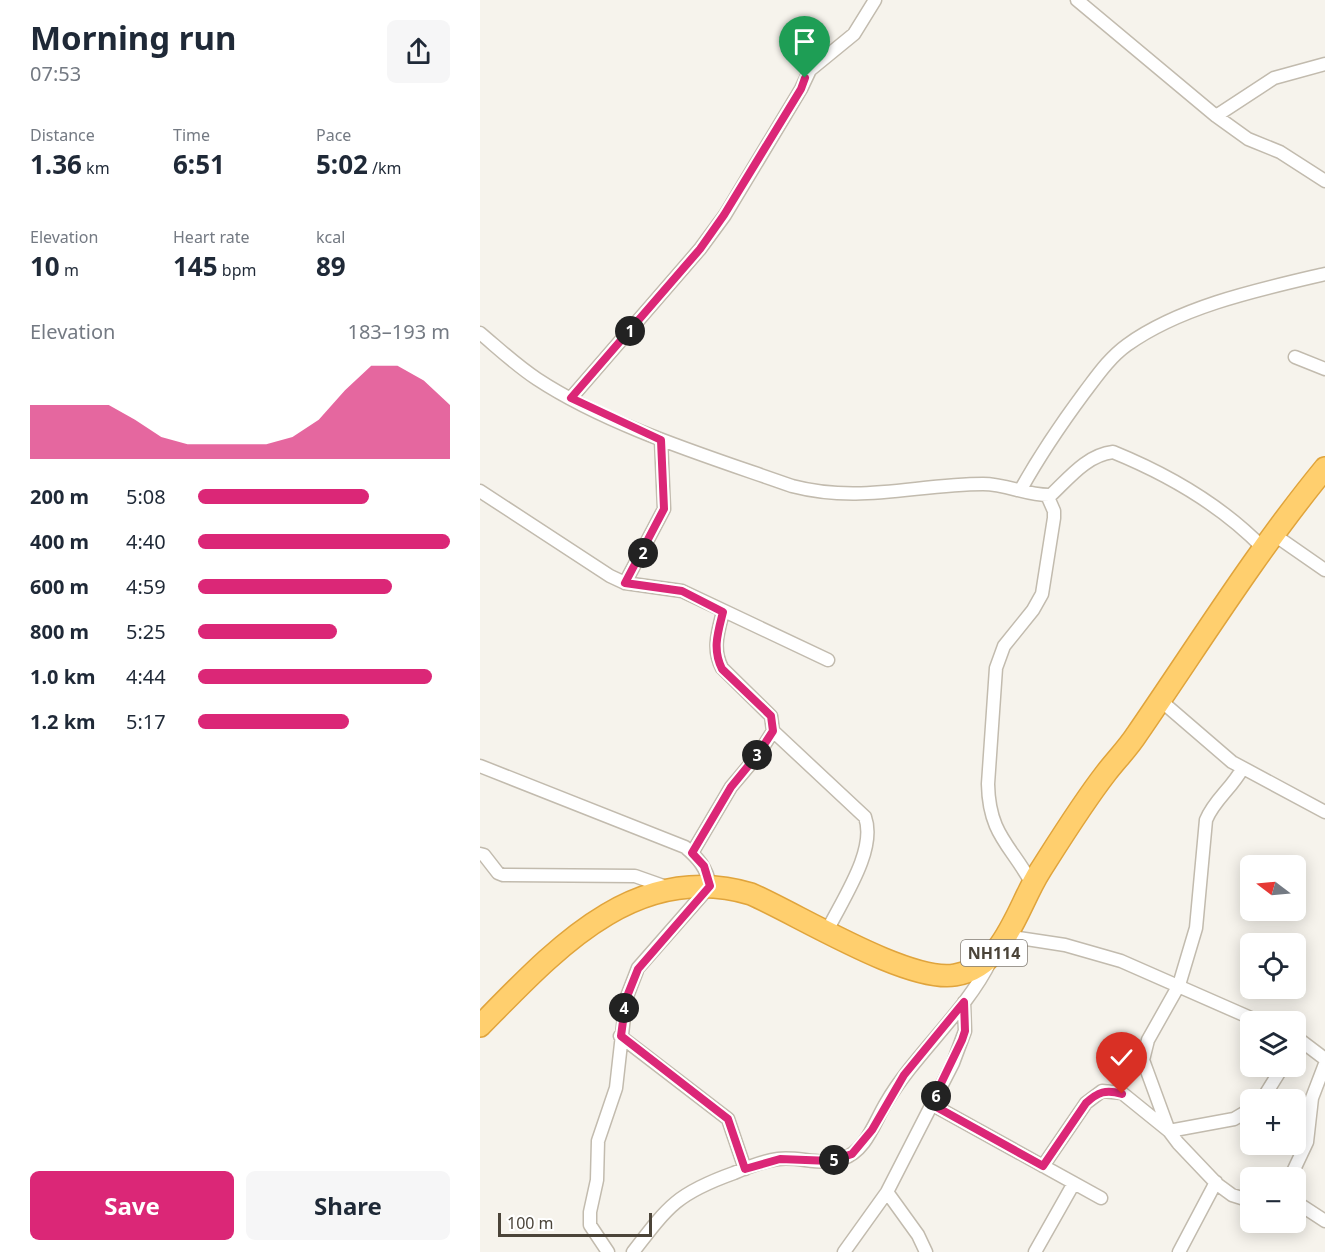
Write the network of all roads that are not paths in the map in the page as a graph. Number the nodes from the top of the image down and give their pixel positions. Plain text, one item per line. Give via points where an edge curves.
1 (875, 0) edge
2 (1077, 0) edge
3 (1325, 64) edge
4 (1216, 116) junction
5 (1325, 181) edge
6 (1325, 274) edge
7 (480, 333) edge
8 (1295, 357) dead end
9 (1325, 369) edge
10 (571, 398) junction
11 (661, 440) junction
12 (1325, 469) edge
13 (1021, 489) junction
14 (480, 491) edge
15 (1047, 495) junction
16 (1268, 541) junction
17 (1325, 570) edge
18 (625, 583) junction
19 (723, 612) junction
20 (828, 660) dead end
21 (1160, 700) junction
22 (773, 731) junction
23 (480, 766) edge
24 (1242, 769) junction
25 (1325, 812) edge
26 (692, 853) junction
27 (480, 854) edge
28 (1032, 884) junction
29 (710, 886) junction
30 (669, 888) junction
31 (827, 931) junction
32 (1000, 944) junction
33 (1179, 985) junction
34 (964, 1002) junction
35 (1240, 1013) edge
36 (480, 1026) edge
37 (621, 1036) junction
38 (1306, 1046) edge
39 (1325, 1062) edge
40 (931, 1104) junction
41 (1240, 1115) edge
42 (1170, 1131) junction
43 (1043, 1166) junction
44 (1295, 1167) edge
45 (745, 1169) junction
46 (1216, 1182) junction
47 (1074, 1183) junction
48 (887, 1192) junction
49 (1101, 1198) dead end
50 (1240, 1198) edge
51 (1306, 1209) edge
52 (1325, 1221) edge
53 (608, 1252) edge
54 (633, 1252) edge
55 (844, 1252) edge
56 (926, 1252) edge
57 (1035, 1252) edge
58 (1179, 1252) edge

1 - 10 street via 854,34 810,70 700,249
2 - 4 street
3 - 4 street via 1274,78
4 - 5 street via 1248,139 1280,152
6 - 13 street via 1203,308 1126,346 1060,425
7 - 10 street via 520,367
8 - 9 street
10 - 11 street
11 - 13 street via 814,492 854,496 978,484
11 - 18 street via 664,509
12 - 16 highway, NH114
13 - 15 street
14 - 18 street via 590,565
15 - 16 street via 1084,464 1113,452 1202,498
15 - 28 street via 1054,511 1045,584 1033,610 1004,646 996,668 988,784 988,801 997,829
16 - 17 street
16 - 21 highway, NH114
18 - 19 street via 682,591
19 - 20 street
19 - 22 street via 717,634 717,659 722,669 771,716
21 - 24 street
21 - 28 highway, NH114 via 1088,798
22 - 26 street via 731,787
22 - 31 street via 865,817 869,828 866,852
23 - 26 street via 668,839
24 - 25 street
24 - 33 street via 1206,820 1199,910
26 - 29 street via 704,866
27 - 30 street via 503,875 635,876
28 - 32 highway, NH114
29 - 30 highway, NH114
29 - 31 highway, NH114 via 751,894
29 - 37 street via 638,969 626,999
30 - 36 highway, NH114 via 620,908 567,942
31 - 32 highway, NH114 via 901,966 943,977 974,968
32 - 33 street via 1090,951
32 - 34 street
33 - 35 street
33 - 42 street via 1148,1040 1143,1060
34 - 40 street via 965,1031
34 - 45 street via 904,1075 872,1130 852,1154 831,1161 780,1159
37 - 45 street via 728,1119
37 - 53 street via 616,1088 598,1141 597,1180 590,1212 590,1225
38 - 39 street
39 - 44 street via 1312,1098 1307,1142
40 - 43 street
40 - 48 street
41 - 42 street
42 - 43 street via 1122,1094 1102,1092 1086,1103
42 - 46 street
43 - 47 street
45 - 54 street via 688,1191 663,1213
46 - 50 street
46 - 58 street
47 - 49 street
47 - 57 street
48 - 55 street
48 - 56 street
51 - 52 street

